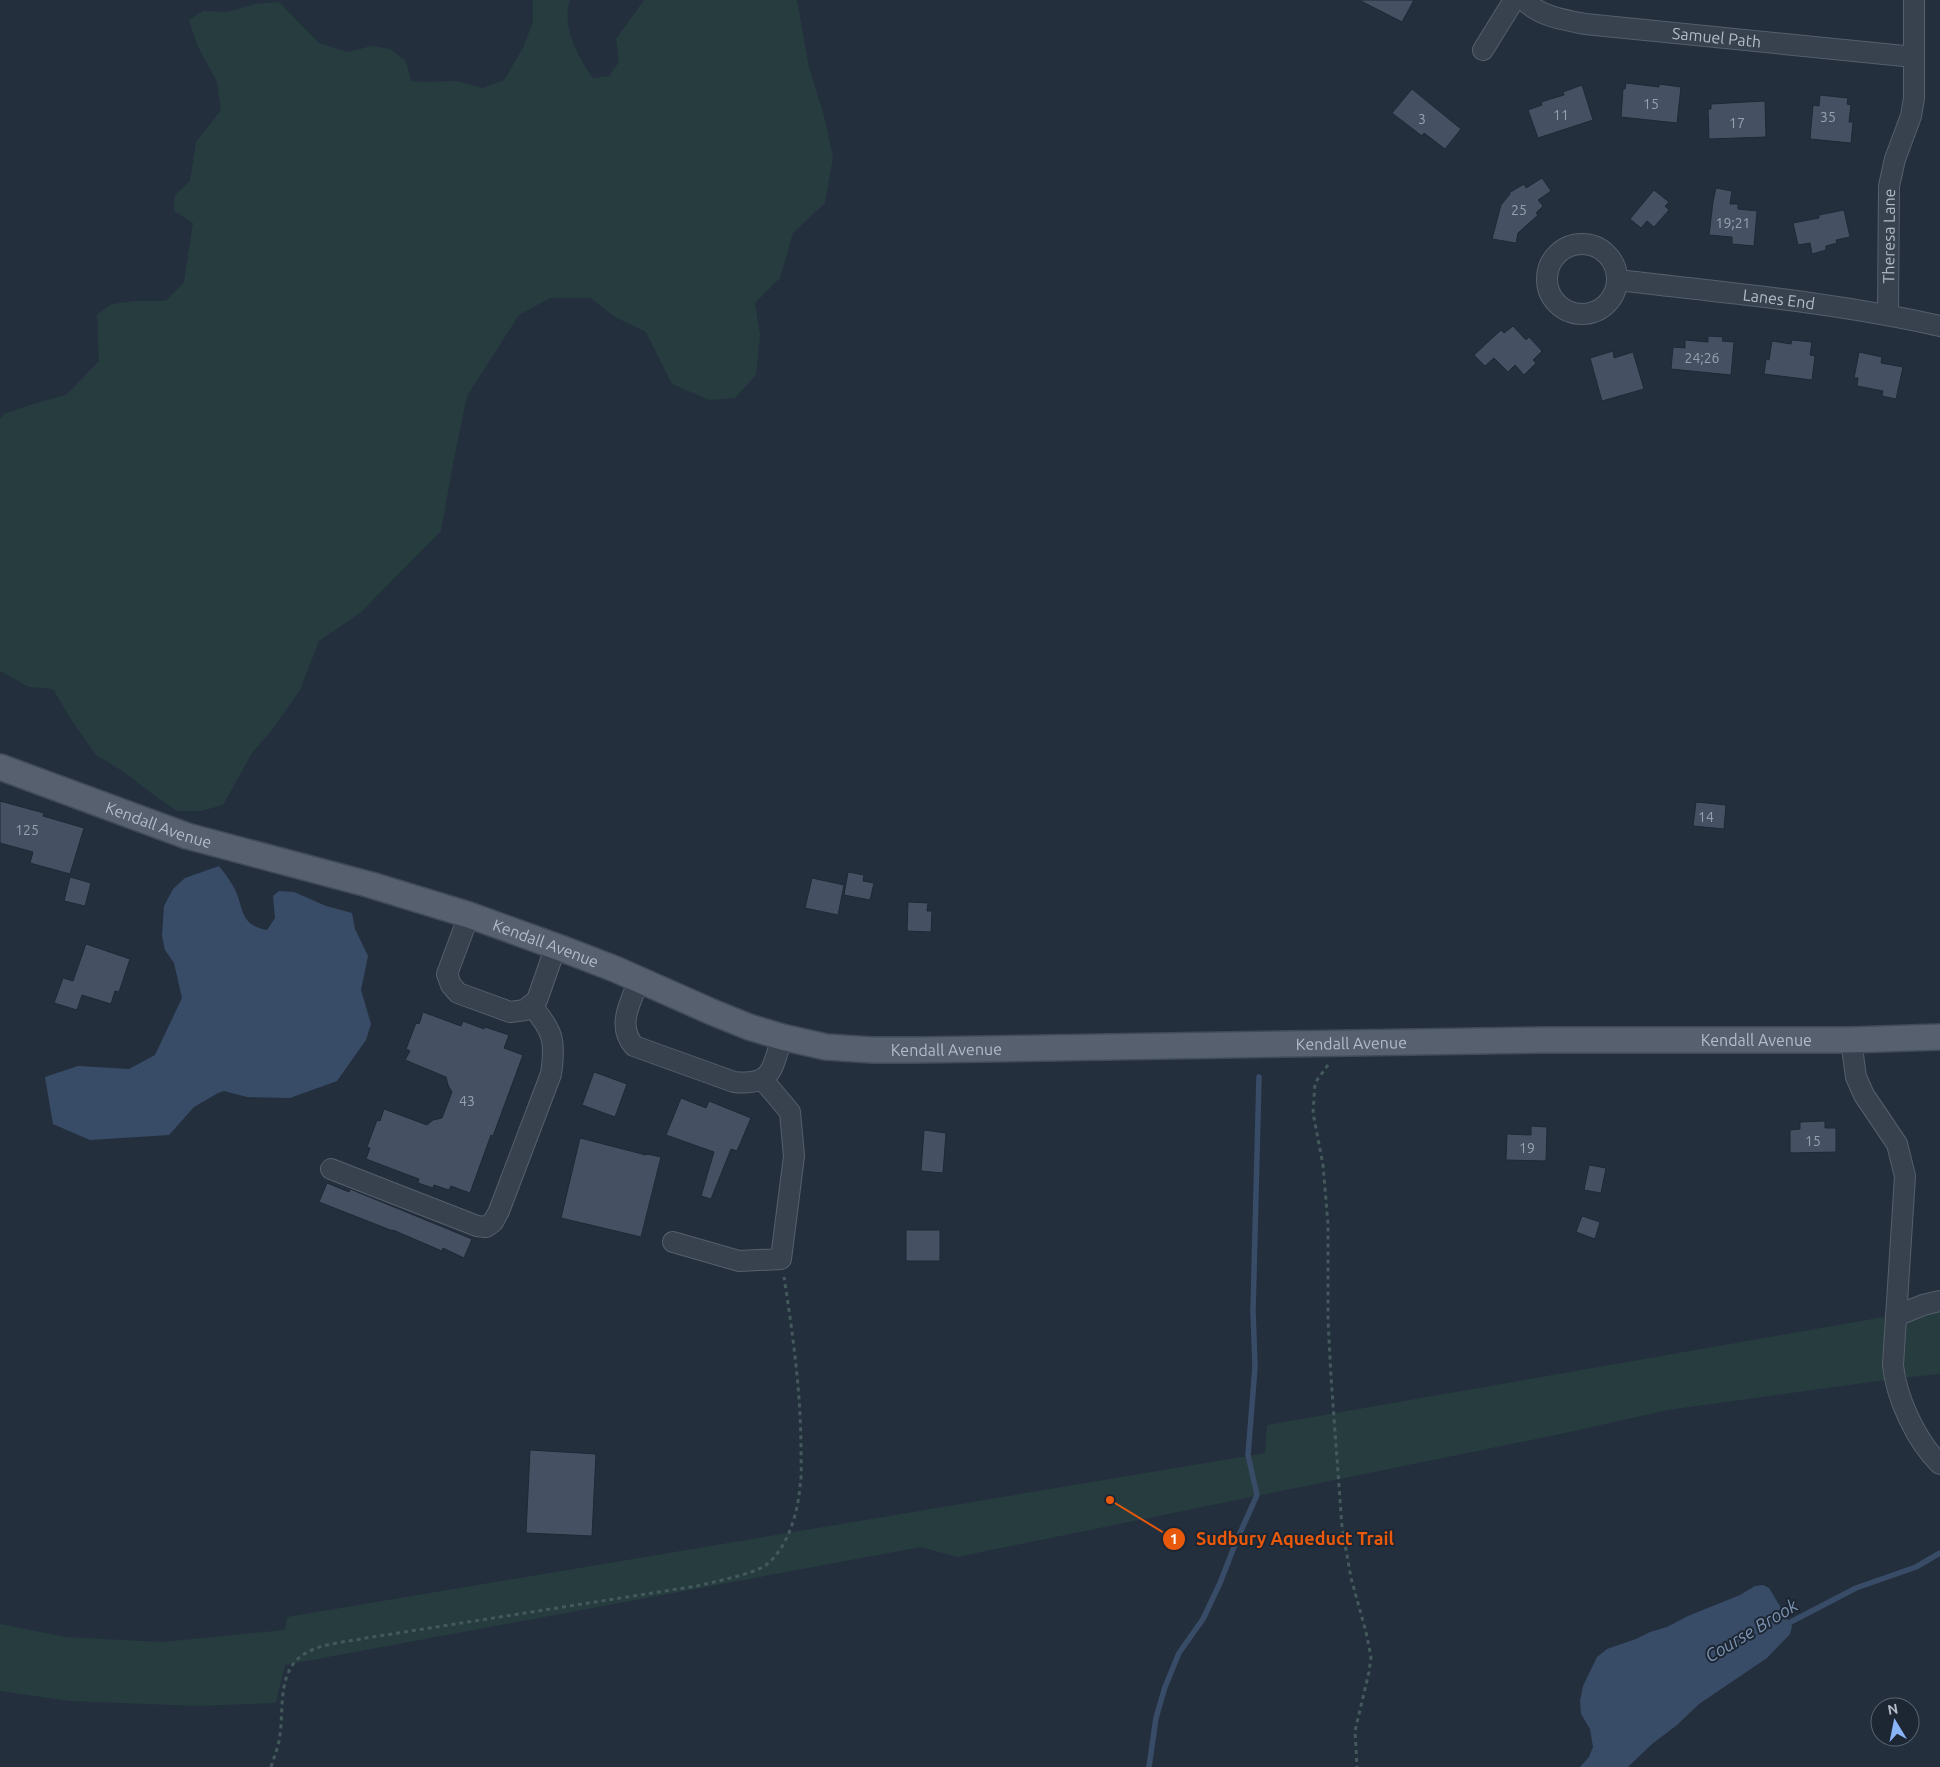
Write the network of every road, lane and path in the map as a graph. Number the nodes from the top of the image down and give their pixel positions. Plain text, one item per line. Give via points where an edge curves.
1 (1514, 0) edge
2 (1524, 0) edge
3 (1914, 0) edge
4 (1483, 50) dead end
5 (1914, 58) junction
6 (1618, 280) dead end
7 (1888, 314) junction
8 (1940, 326) edge
9 (0, 767) edge
10 (469, 915) junction
11 (556, 946) junction
12 (640, 980) junction
13 (531, 1005) junction
14 (782, 1037) junction
15 (1940, 1037) edge
16 (1851, 1040) junction
17 (1345, 1043) junction
18 (763, 1080) junction
19 (331, 1169) dead end
20 (673, 1242) dead end
21 (781, 1259) junction
22 (1940, 1301) edge
23 (1896, 1316) junction
24 (1940, 1464) edge
25 (271, 1767) edge
26 (1357, 1767) edge

1 - 4 street
2 - 5 street, Samuel Path via 1544,14 1585,24
3 - 5 street, Theresa Lane
5 - 7 street, Theresa Lane via 1911,116 1889,186
6 - 7 street, Lanes End via 1813,302
7 - 8 street, Lanes End
9 - 10 main road, Kendall Avenue via 187,836
10 - 11 main road, Kendall Avenue
10 - 13 street via 447,974 451,985 458,993 510,1012 525,1010
11 - 12 main road, Kendall Avenue
11 - 13 street via 537,1000
12 - 14 main road, Kendall Avenue via 749,1027
12 - 18 street via 625,1017 628,1039 634,1046 734,1082 750,1084
13 - 19 street via 545,1021 552,1036 555,1051 551,1074 493,1222 486,1227 477,1226
14 - 17 main road, Kendall Avenue via 826,1047 872,1050
14 - 18 street via 772,1071
15 - 16 main road, Kendall Avenue
16 - 17 main road, Kendall Avenue
16 - 23 street via 1856,1077 1864,1095 1897,1144 1906,1176
17 - 26 path via 1315,1083 1313,1113 1323,1165 1328,1224 1328,1320 1342,1528 1371,1656 1355,1732
18 - 21 street via 790,1112 794,1156
20 - 21 street via 739,1261
21 - 25 path via 801,1424 800,1487 793,1522 779,1552 765,1566 697,1586 366,1638 306,1653 290,1668 282,1692 279,1740
22 - 23 street
23 - 24 street via 1895,1382 1904,1408

